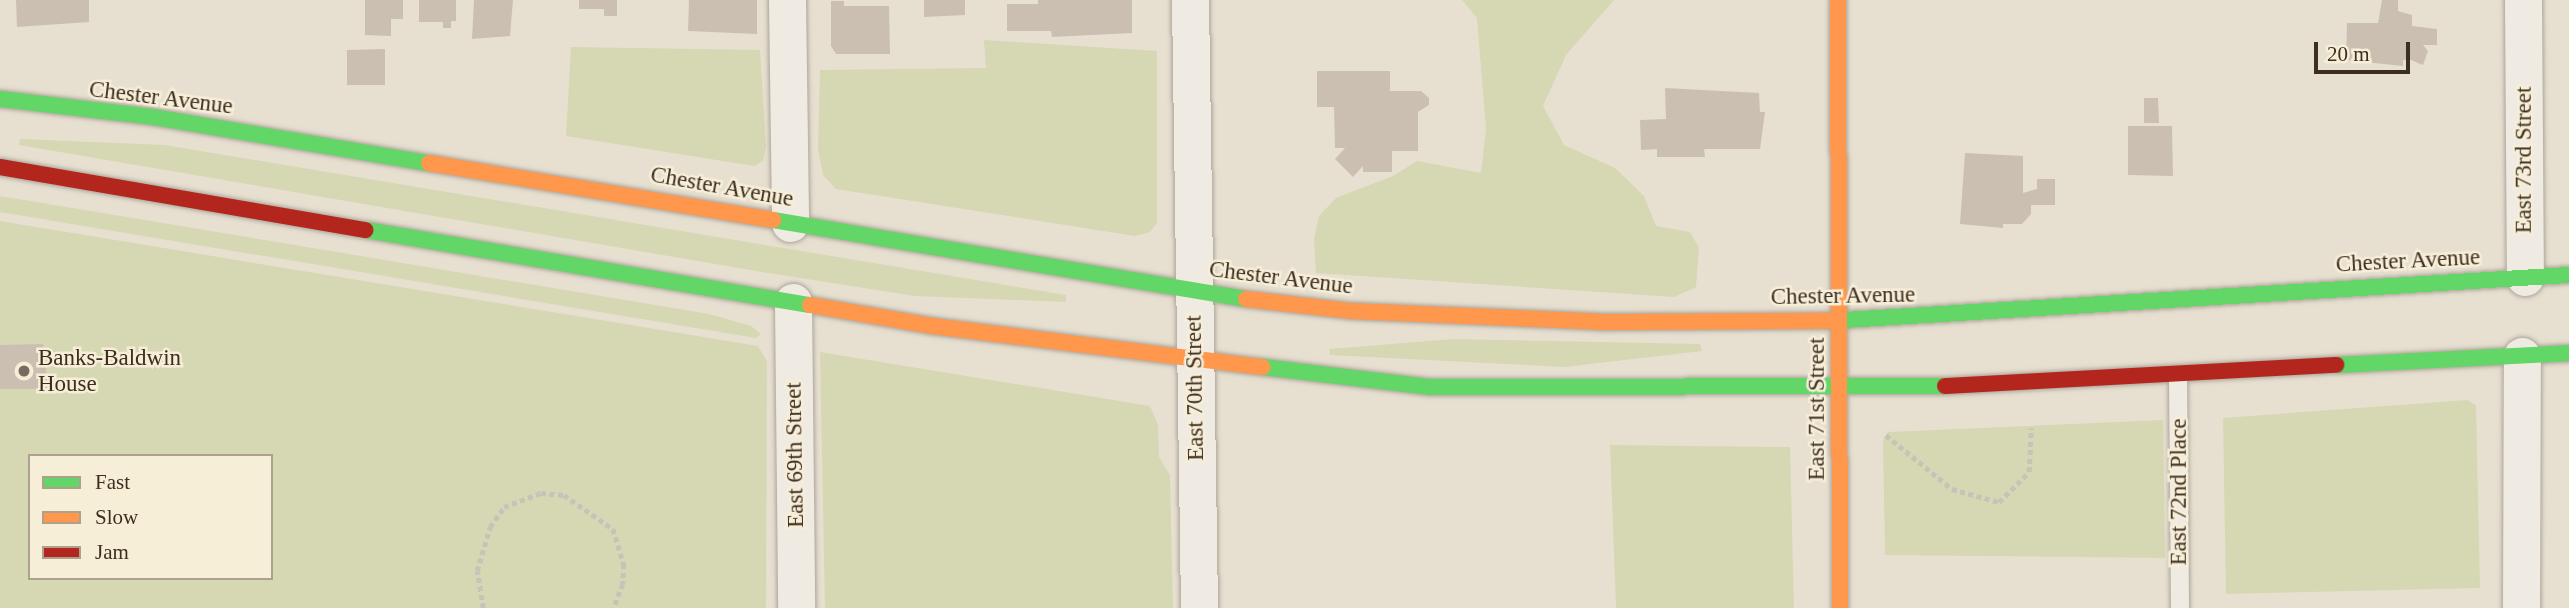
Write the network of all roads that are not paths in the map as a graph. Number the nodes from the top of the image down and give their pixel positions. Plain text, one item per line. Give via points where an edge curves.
1 (787, 0) edge
2 (1190, 0) edge
3 (1838, 0) edge
4 (2523, 0) edge
5 (0, 99) edge
6 (0, 167) edge
7 (790, 223) junction
8 (2569, 275) edge
9 (2525, 277) junction
10 (1193, 290) junction
11 (793, 302) junction
12 (1839, 321) junction
13 (2569, 353) edge
14 (2522, 356) junction
15 (1195, 361) junction
16 (2178, 377) junction
17 (1840, 386) junction
18 (796, 608) edge
19 (1199, 608) edge
20 (1840, 608) edge
21 (2180, 608) edge
22 (2521, 608) edge

1 - 7 street
2 - 10 street, East 70th Street
3 - 12 main road, East 71st Street
4 - 9 street, East 73rd Street
5 - 7 main road, Chester Avenue via 153,117
6 - 11 main road
7 - 10 main road, Chester Avenue
8 - 9 main road, Chester Avenue
9 - 12 main road, Chester Avenue
10 - 12 main road, Chester Avenue via 1272,303 1432,316 1601,322
10 - 15 street, East 70th Street
11 - 15 main road
11 - 18 street, East 69th Street
12 - 17 main road, East 71st Street
13 - 14 main road
14 - 16 main road
14 - 22 street
15 - 17 main road via 1429,387 1665,391
15 - 19 street, East 70th Street
16 - 17 main road via 1915,388
16 - 21 lane, East 72nd Place
17 - 20 main road, East 71st Street

